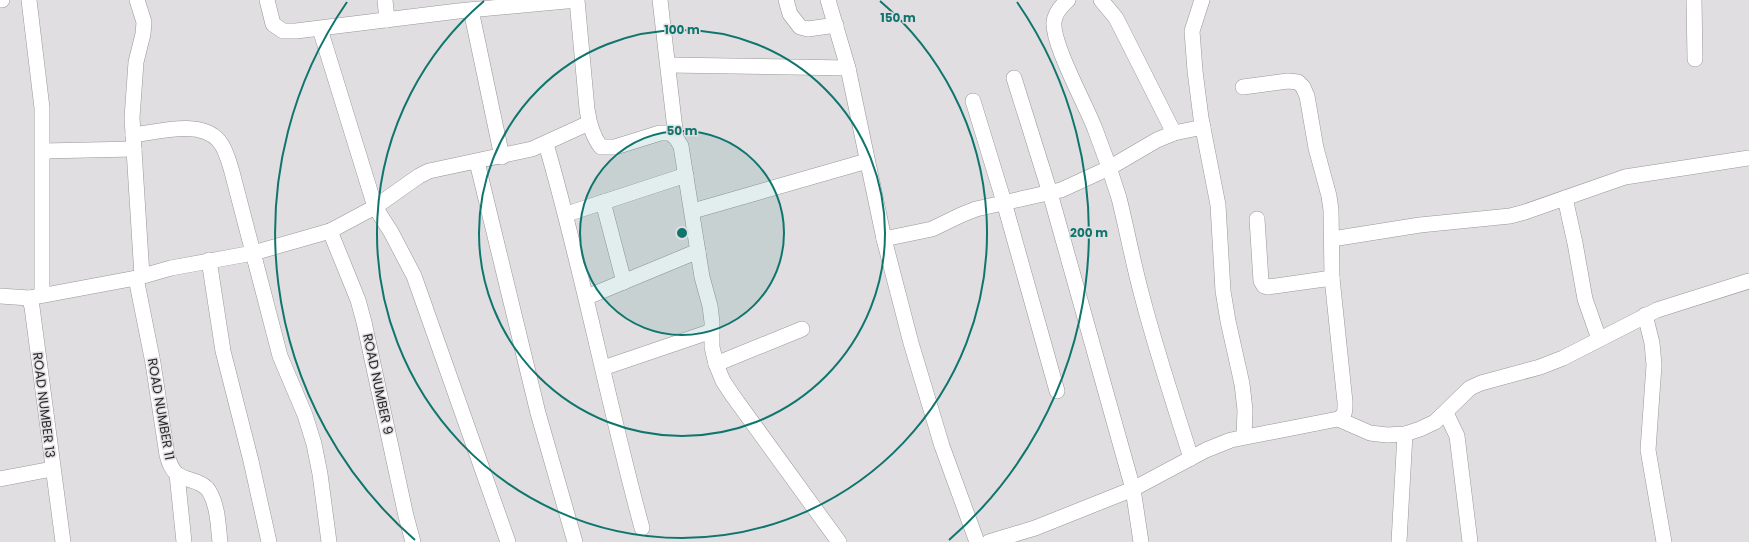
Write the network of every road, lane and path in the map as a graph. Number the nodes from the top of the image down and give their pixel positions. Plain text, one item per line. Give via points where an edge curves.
1 (29, 0) edge
2 (137, 0) edge
3 (266, 0) edge
4 (385, 0) edge
5 (660, 0) edge
6 (786, 0) edge
7 (828, 0) edge
8 (1068, 0) edge
9 (1101, 0) edge
10 (1202, 0) edge
11 (1694, 0) edge
12 (471, 10) junction
13 (387, 20) junction
14 (836, 26) junction
15 (320, 29) junction
16 (1695, 59) dead end
17 (668, 65) junction
18 (848, 68) junction
19 (1014, 78) dead end
20 (1243, 87) dead end
21 (973, 101) dead end
22 (589, 123) junction
23 (1203, 126) junction
24 (1174, 133) junction
25 (676, 138) junction
26 (133, 142) junction
27 (546, 144) junction
28 (42, 151) junction
29 (502, 157) junction
30 (1749, 159) edge
31 (477, 162) junction
32 (868, 162) junction
33 (1109, 168) junction
34 (686, 175) junction
35 (1050, 193) junction
36 (1564, 198) junction
37 (603, 202) junction
38 (1004, 202) junction
39 (375, 207) junction
40 (693, 211) junction
41 (567, 214) junction
42 (1257, 219) dead end
43 (330, 231) junction
44 (884, 239) junction
45 (1332, 239) junction
46 (698, 251) junction
47 (252, 253) junction
48 (209, 260) junction
49 (139, 277) junction
50 (1332, 278) junction
51 (1749, 281) edge
52 (624, 282) junction
53 (0, 296) edge
54 (35, 297) junction
55 (587, 297) junction
56 (1645, 315) junction
57 (802, 329) dead end
58 (712, 331) junction
59 (1599, 339) junction
60 (716, 364) junction
61 (603, 368) junction
62 (1057, 391) dead end
63 (1446, 413) junction
64 (1338, 419) junction
65 (1405, 434) junction
66 (1244, 436) junction
67 (1190, 458) junction
68 (52, 469) junction
69 (177, 474) junction
70 (0, 478) edge
71 (1133, 489) junction
72 (642, 528) dead end
73 (63, 542) edge
74 (184, 542) edge
75 (220, 542) edge
76 (269, 542) edge
77 (329, 542) edge
78 (414, 542) edge
79 (508, 542) edge
80 (575, 542) edge
81 (839, 542) edge
82 (977, 542) edge
83 (989, 542) edge
84 (1141, 542) edge
85 (1399, 542) edge
86 (1470, 542) edge
87 (1664, 542) edge

1 - 28 street, ROAD NUMBER 13 via 42,108
2 - 26 street, ROAD NUMBER 11 via 144,22 136,62
3 - 15 street via 273,24 283,31
4 - 13 street
5 - 17 street
6 - 14 street via 790,14 800,27 808,29
7 - 14 street
8 - 33 street via 1055,16 1055,36
9 - 24 street via 1116,18
10 - 23 street via 1192,31 1194,71
11 - 16 street
12 - 13 street
12 - 22 street via 577,0
12 - 29 street
13 - 15 street
14 - 18 street
15 - 39 street
17 - 18 street
17 - 25 street
18 - 32 street
19 - 35 street
20 - 45 street via 1288,81 1298,82 1303,87 1329,196
21 - 38 street
22 - 25 street via 595,140 601,147 615,147 660,133 670,133
22 - 27 street
23 - 24 street
23 - 66 street via 1218,205 1222,276 1228,321 1242,384
24 - 33 street
25 - 34 street via 681,146
26 - 28 street
26 - 47 street via 188,128 200,129 220,141 232,172
26 - 49 street, ROAD NUMBER 11
27 - 29 street
27 - 41 street
28 - 54 street, ROAD NUMBER 13
29 - 31 street
30 - 36 street via 1625,177
31 - 39 street via 429,171
31 - 80 street via 538,413
32 - 40 street
32 - 44 street
33 - 35 street via 1072,186
33 - 67 street via 1119,198 1144,303
34 - 37 street
34 - 40 street
35 - 38 street
35 - 71 street
36 - 45 street via 1510,216 1420,225
36 - 59 street via 1585,299
37 - 41 street
37 - 52 street
38 - 44 street via 962,214 927,231
38 - 62 street
39 - 43 street
39 - 79 street via 414,276
40 - 46 street
41 - 55 street
42 - 50 street via 1261,281 1264,286
43 - 47 street
43 - 78 street, ROAD NUMBER 9 via 358,300 364,322 404,508
44 - 82 street via 911,343 942,446
45 - 50 street
46 - 52 street
46 - 58 street via 710,306
47 - 48 street
47 - 77 street via 280,356 305,415 314,444
48 - 49 street
48 - 76 street via 223,351
49 - 54 street
49 - 69 street, ROAD NUMBER 11 via 166,455
50 - 64 street via 1345,402 1345,412
51 - 56 street
52 - 55 street
53 - 54 street
54 - 68 street, ROAD NUMBER 13 via 32,307
55 - 61 street
56 - 59 street
56 - 87 street via 1654,365 1648,450
57 - 60 street
58 - 60 street
58 - 61 street
59 - 63 street via 1540,367 1470,388
60 - 81 street via 733,396
61 - 72 street
63 - 65 street via 1435,422
63 - 86 street via 1457,436
64 - 65 street via 1370,433
64 - 66 street
65 - 85 street
66 - 67 street
67 - 71 street
68 - 70 street
68 - 73 street, ROAD NUMBER 13
69 - 74 street
69 - 75 street, ROAD NUMBER 11 via 198,482 208,490 215,505
71 - 83 street via 1035,528
71 - 84 street

